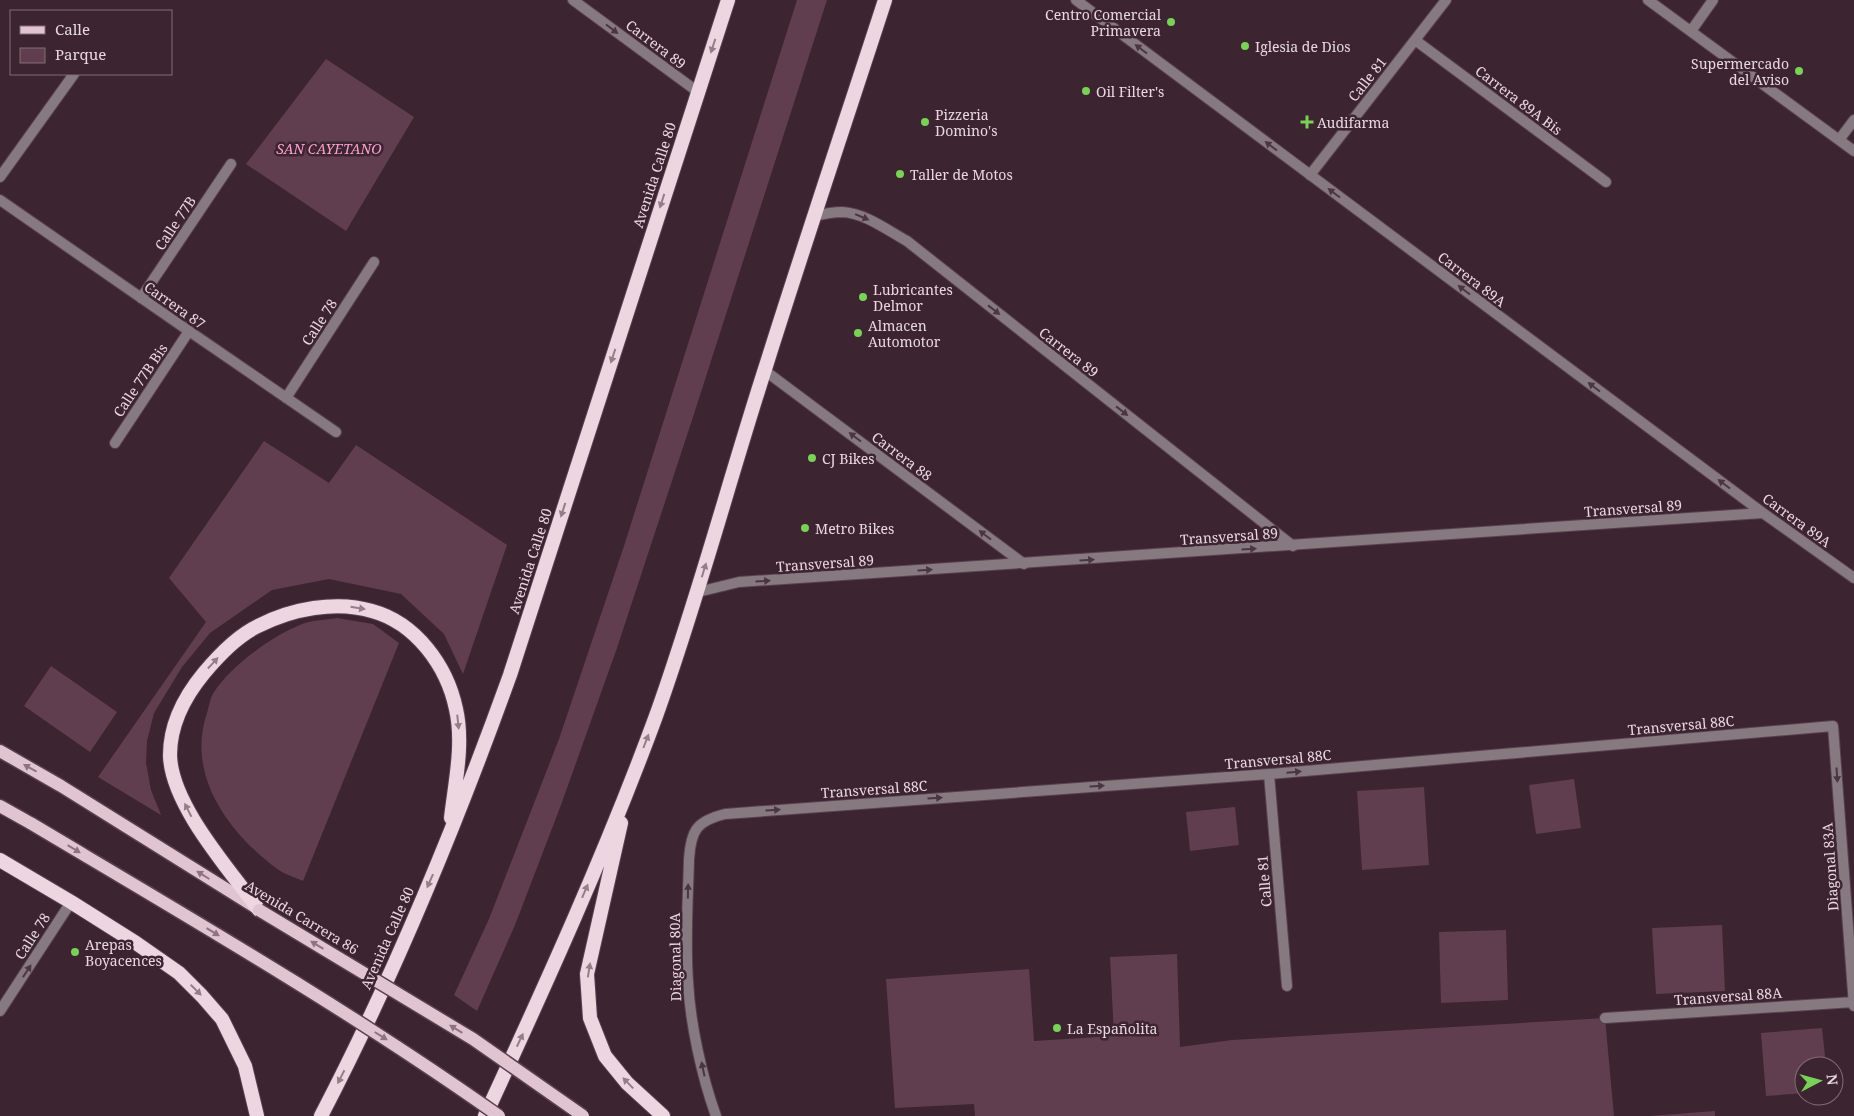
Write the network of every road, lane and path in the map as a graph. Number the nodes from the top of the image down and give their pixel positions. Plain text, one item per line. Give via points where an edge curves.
1 (573, 0) edge
2 (728, 0) edge
3 (885, 0) edge
4 (1076, 0) edge
5 (1446, 0) edge
6 (1648, 0) edge
7 (1713, 0) edge
8 (1690, 31) junction
9 (1415, 40) junction
10 (73, 75) edge
11 (698, 92) junction
12 (1854, 120) edge
13 (1838, 140) junction
14 (1854, 151) edge
15 (231, 164) dead end
16 (1310, 175) junction
17 (0, 177) edge
18 (1606, 182) dead end
19 (0, 200) edge
20 (814, 216) junction
21 (374, 262) dead end
22 (141, 298) junction
23 (189, 332) junction
24 (764, 370) junction
25 (286, 398) junction
26 (336, 432) dead end
27 (115, 443) dead end
28 (1764, 513) junction
29 (1293, 546) junction
30 (1024, 564) junction
31 (1854, 578) edge
32 (698, 592) junction
33 (1833, 726) joint
34 (0, 751) edge
35 (1269, 774) junction
36 (628, 788) junction
37 (0, 806) edge
38 (725, 814) joint
39 (450, 836) junction
40 (0, 860) edge
41 (71, 902) junction
42 (260, 910) junction
43 (1851, 924) edge
44 (1287, 986) dead end
45 (1854, 1002) edge
46 (1854, 1006) edge
47 (0, 1011) edge
48 (1605, 1018) dead end
49 (257, 1116) edge
50 (321, 1116) edge
51 (485, 1116) edge
52 (499, 1116) edge
53 (583, 1116) edge
54 (663, 1116) edge
55 (716, 1116) edge

1 -> 11 street, Carrera 89
2 -> 11 highway, Avenida Calle 80
3 - 20 highway
16 -> 4 street, Carrera 89A
5 - 9 street, Calle 81
6 - 8 street
7 - 8 street
8 - 13 street
9 - 16 street, Calle 81
9 - 18 street, Carrera 89A Bis
10 - 17 street
11 -> 39 highway, Avenida Calle 80 via 513,665
12 - 13 street
13 - 14 street
15 - 22 street, Calle 77B
28 -> 16 street, Carrera 89A
19 - 22 street, Carrera 87
20 - 24 highway
20 -> 29 street, Carrera 89 via 842,212 853,214 907,241
21 - 25 street, Calle 78
22 - 23 street, Carrera 87
23 - 25 street, Carrera 87
23 - 27 street, Calle 77B Bis
30 -> 24 street, Carrera 88
32 -> 24 highway
25 - 26 street, Carrera 87
28 - 29 street, Transversal 89
28 - 31 street, Carrera 89A
30 -> 29 street, Transversal 89
32 -> 30 street, Transversal 89 via 739,582
36 -> 32 highway
35 -> 33 street, Transversal 88C
33 -> 43 street, Diagonal 83A
42 -> 34 main road, Avenida Carrera 86
38 -> 35 street, Transversal 88C
35 - 44 street, Calle 81
51 -> 36 highway via 562,946
54 -> 36 highway via 627,1083 605,1056 590,1018 587,974
37 -> 52 main road, bridge via 284,975 424,1063
55 -> 38 street, Diagonal 80A via 708,1094 690,1010 688,858 690,839 697,826 711,817
42 -> 39 highway via 196,826 174,778 170,756 173,730 182,704 213,662 257,626 286,615 341,606 372,611 394,621 427,648 442,670 457,711 459,735
39 -> 50 highway, Avenida Calle 80 via 354,1051
40 - 41 highway
47 -> 41 street, Calle 78
41 -> 49 highway via 179,972 222,1019 244,1066
53 -> 42 main road, Avenida Carrera 86, bridge via 473,1039
43 - 45 street, Diagonal 83A
45 - 46 street, Diagonal 83A
45 - 48 street, Transversal 88A

